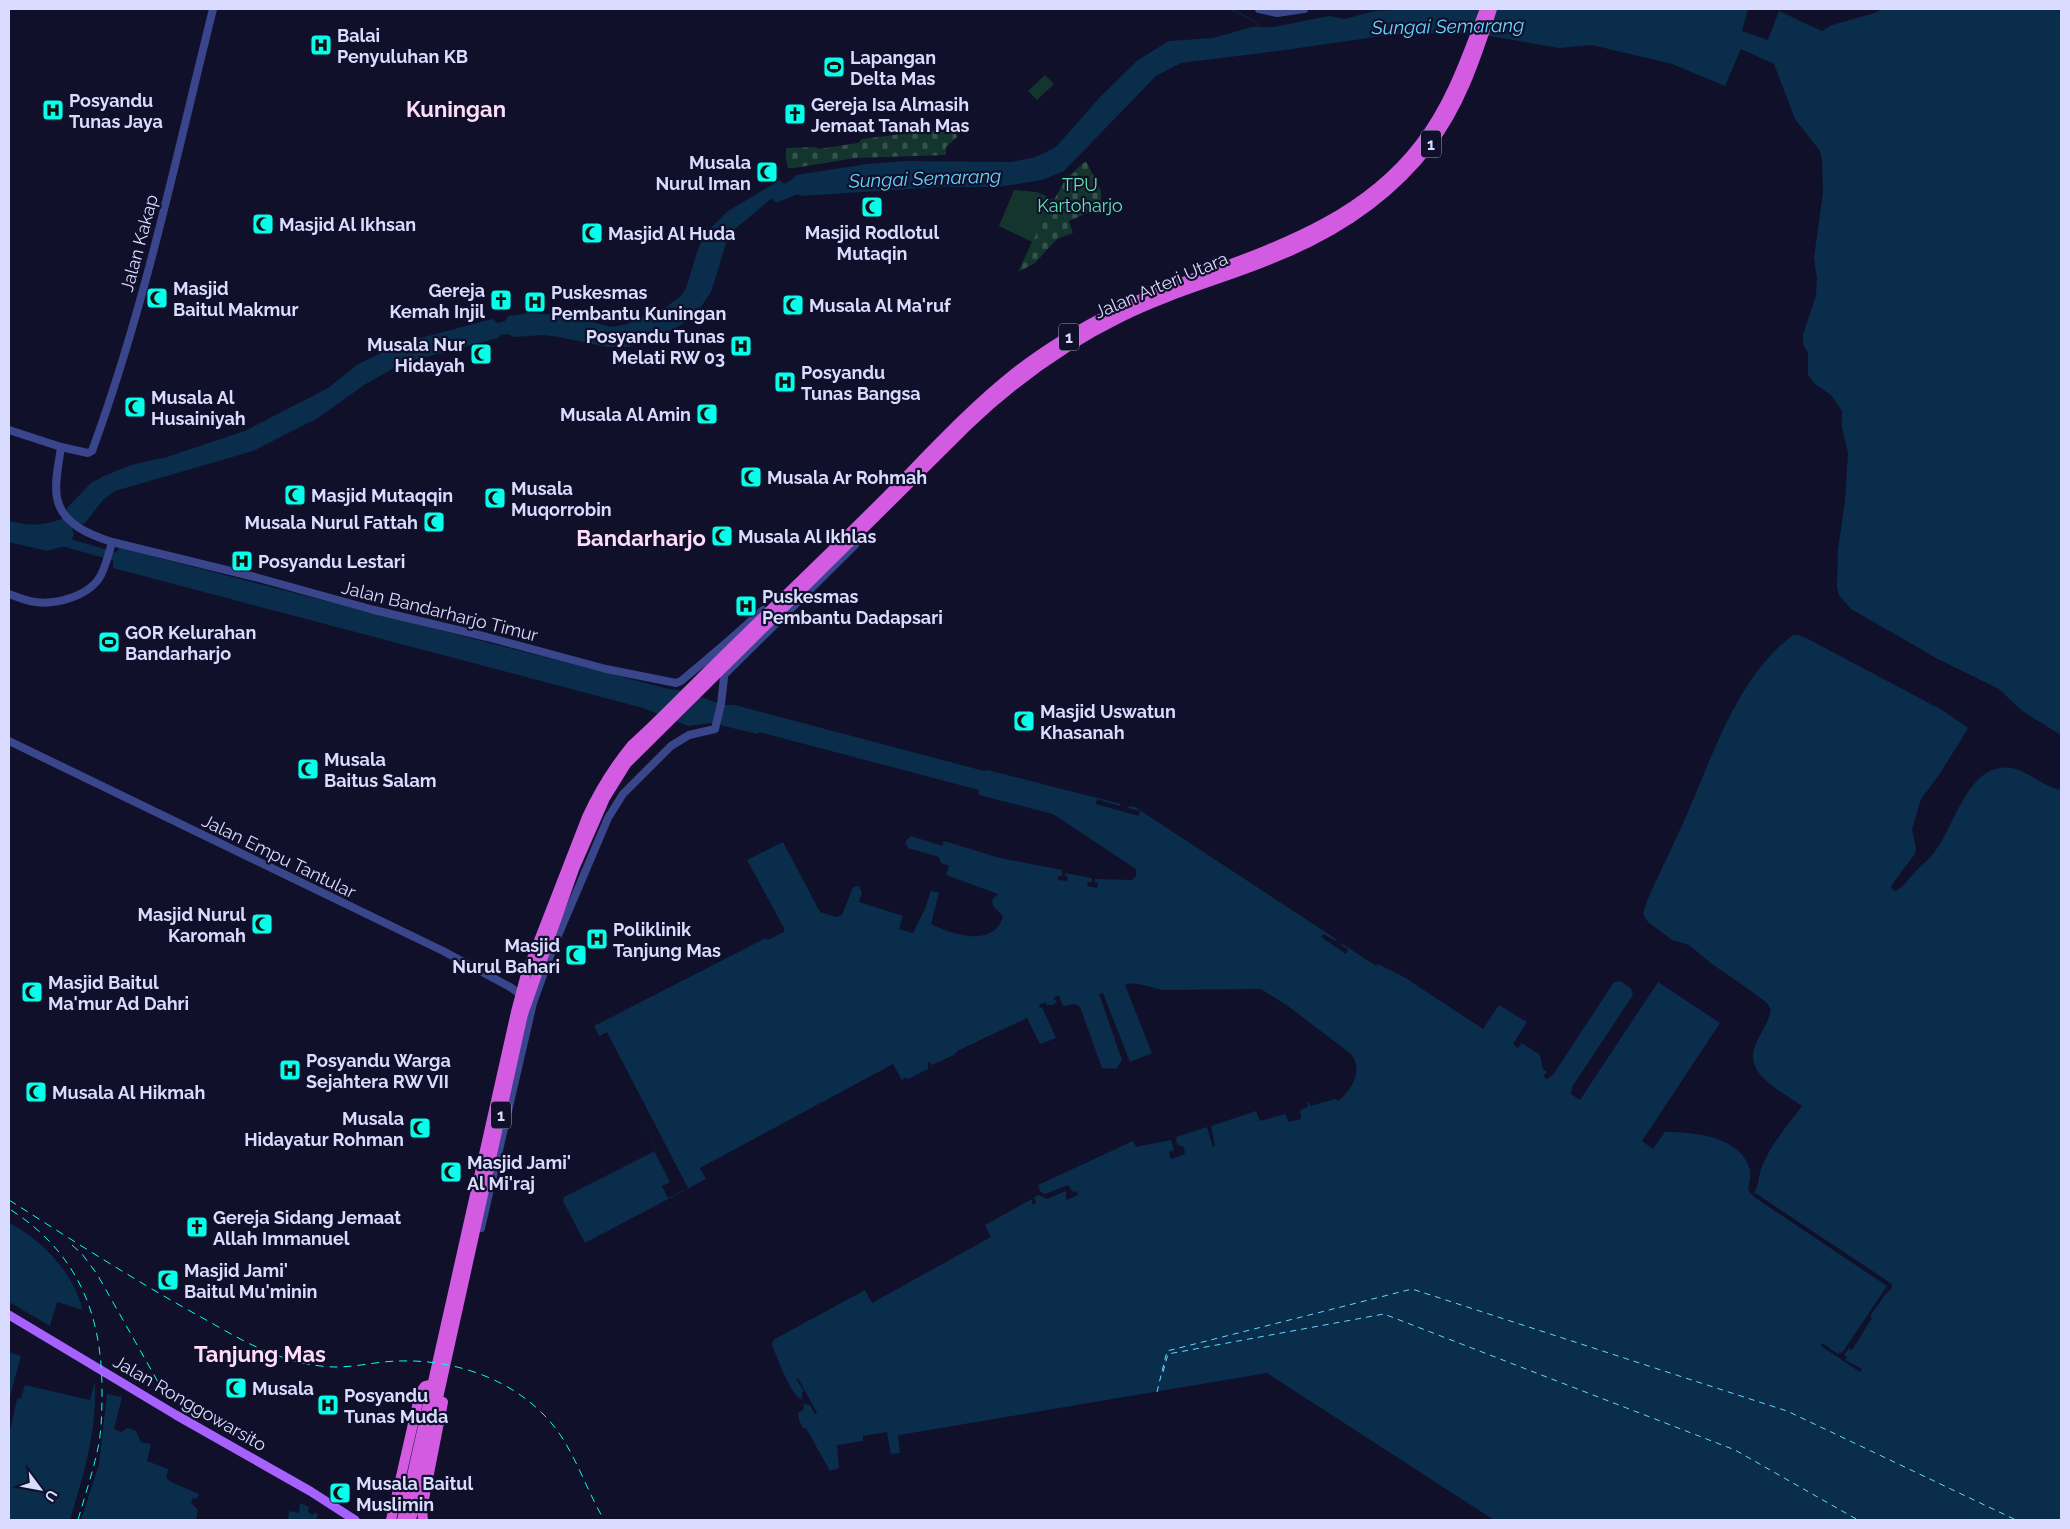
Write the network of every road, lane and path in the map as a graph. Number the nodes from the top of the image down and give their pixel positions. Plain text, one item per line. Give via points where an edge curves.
1 (213, 9) edge
2 (1259, 9) edge
3 (1304, 9) edge
4 (1485, 9) edge
5 (1492, 9) edge
6 (1472, 56) junction
7 (9, 430) edge
8 (61, 448) junction
9 (851, 536) junction
10 (111, 546) junction
11 (9, 594) edge
12 (729, 646) junction
13 (723, 666) junction
14 (9, 741) edge
15 (571, 867) junction
16 (533, 1003) junction
17 (464, 1239) junction
18 (9, 1315) edge
19 (445, 1366) junction
20 (445, 1381) junction
21 (390, 1516) edge
22 (355, 1520) edge
23 (402, 1520) edge
24 (411, 1520) edge
25 (420, 1520) edge

1 - 8 street, Jalan Kakap via 150,264 102,422 90,452
2 - 3 street via 1276,13
4 - 6 highway, Jalan Arteri Utara / 1
5 - 6 highway, Jalan Arteri Utara / 1
6 - 9 highway, Jalan Arteri Utara / 1 via 1454,106 1430,145 1392,188 1364,210 1305,244 1122,316 1058,352 988,406
7 - 8 street
8 - 10 street, Jalan Bandarharjo Timur via 56,489 65,514 76,526
9 - 12 highway, Jalan Arteri Utara / 1
9 - 13 highway, Jalan Arteri Utara / 1
9 - 13 street via 855,544 842,558
10 - 11 street via 95,584 72,597 43,603
10 - 12 street, Jalan Bandarharjo Timur via 254,577 606,669 676,682 715,650
12 - 13 highway, Jalan Arteri Utara / 1
13 - 15 highway, Jalan Arteri Utara / 1 via 700,684 626,764 614,780
13 - 16 street via 721,704 715,729 689,735 671,746 616,803 554,945
14 - 16 street, Jalan Empu Tantular via 443,951
15 - 17 highway, 1 via 526,974
15 - 19 highway, 1 via 523,1014
16 - 20 street
17 - 21 highway via 453,1266 401,1497
17 - 23 highway, 1
18 - 22 main road, Jalan Ronggowarsito
19 - 24 highway, 1
19 - 25 highway via 441,1419
20 - 21 highway via 425,1386 420,1391
20 - 25 street

